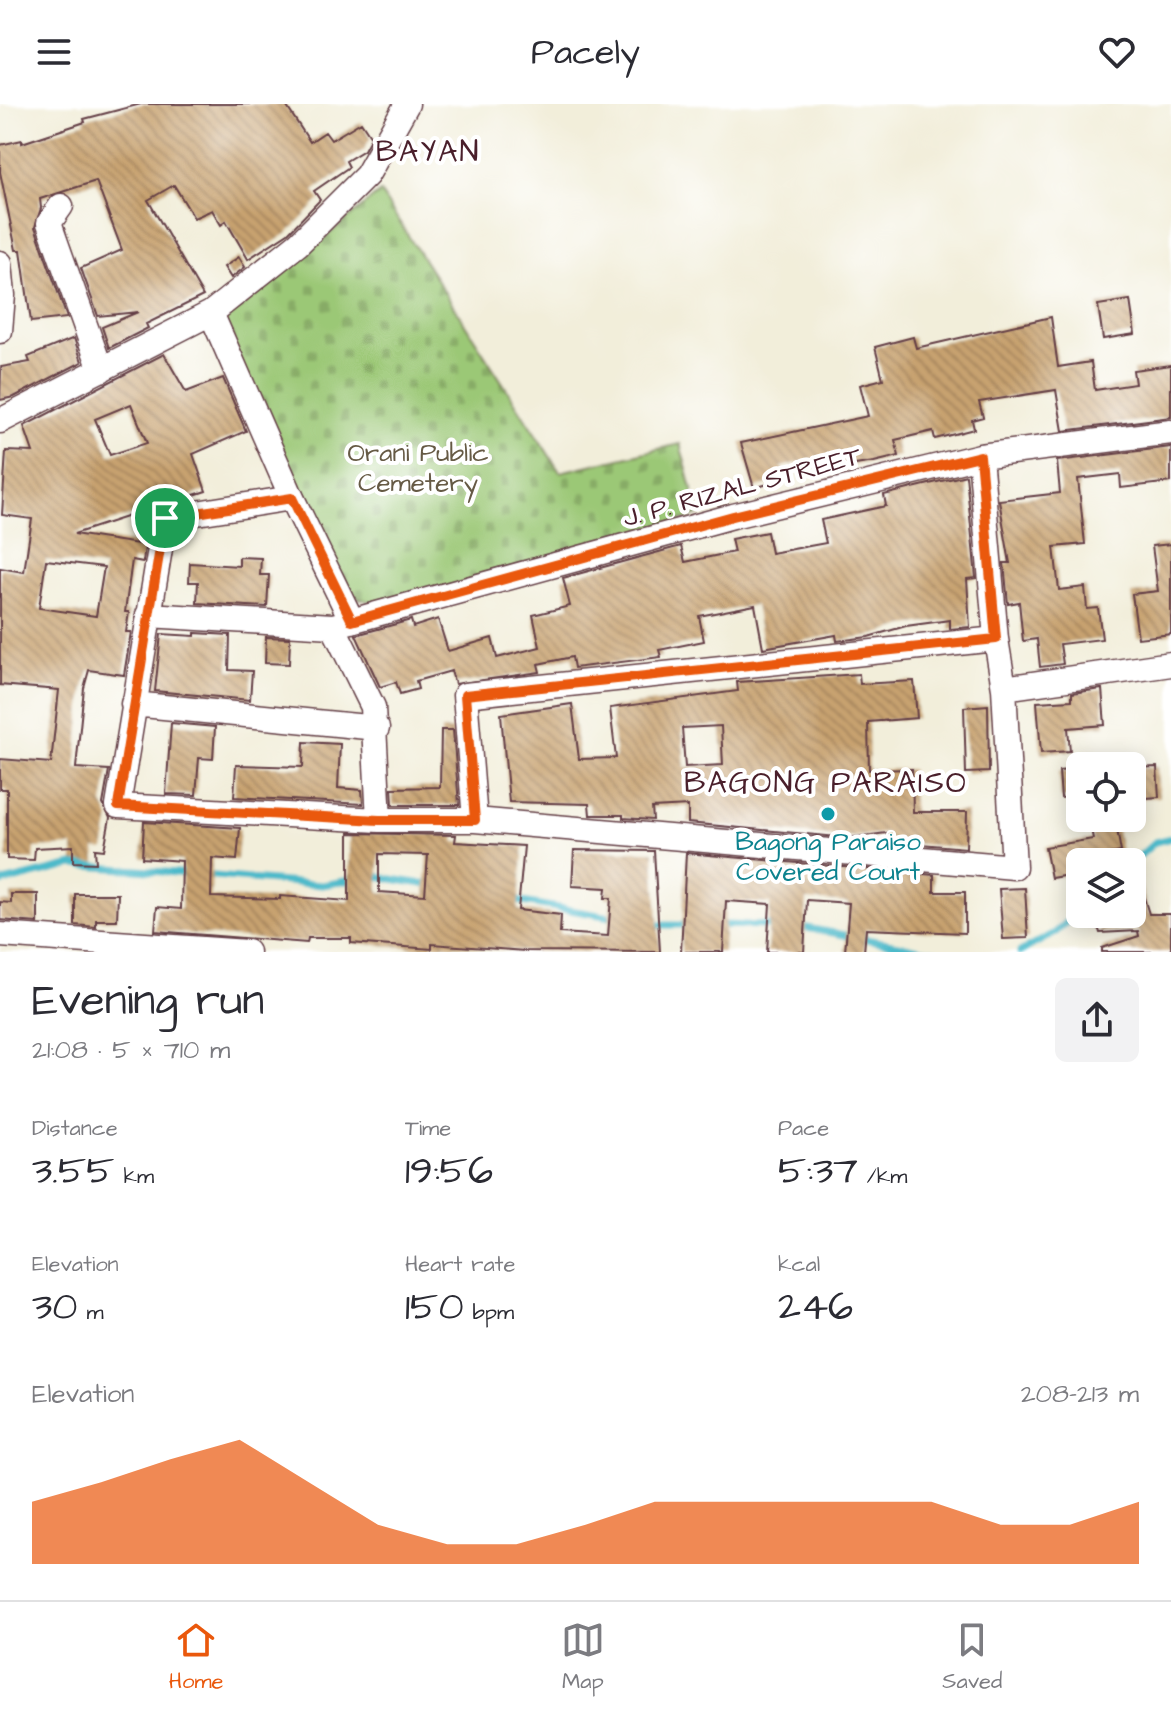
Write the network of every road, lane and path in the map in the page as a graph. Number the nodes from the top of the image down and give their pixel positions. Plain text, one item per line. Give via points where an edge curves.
1 (407, 104) edge
2 (61, 206) dead end
3 (0, 263) edge
4 (211, 313) junction
5 (0, 331) edge
6 (101, 370) junction
7 (0, 421) edge
8 (1171, 432) edge
9 (980, 456) junction
10 (292, 498) junction
11 (148, 615) junction
12 (343, 624) junction
13 (996, 639) junction
14 (1171, 664) edge
15 (1004, 688) junction
16 (133, 704) junction
17 (377, 728) junction
18 (379, 820) junction
19 (475, 820) junction
20 (0, 935) edge
21 (234, 952) edge
22 (247, 952) edge

1 - 4 street via 367,175 298,244
2 - 6 street via 49,223
3 - 5 street
4 - 6 street
4 - 10 street
6 - 7 street
8 - 9 street, J. P. RIZAL STREET
9 - 12 street, J. P. RIZAL STREET via 733,516
9 - 13 street
10 - 11 street via 165,518
10 - 12 street
11 - 12 street, J. P. RIZAL STREET
11 - 16 street
12 - 17 street
13 - 15 street
13 - 19 street via 465,695
14 - 15 street
15 - 19 street via 1014,867
16 - 17 street
16 - 18 street via 118,806
17 - 18 street
18 - 19 street
20 - 21 street
21 - 22 street

